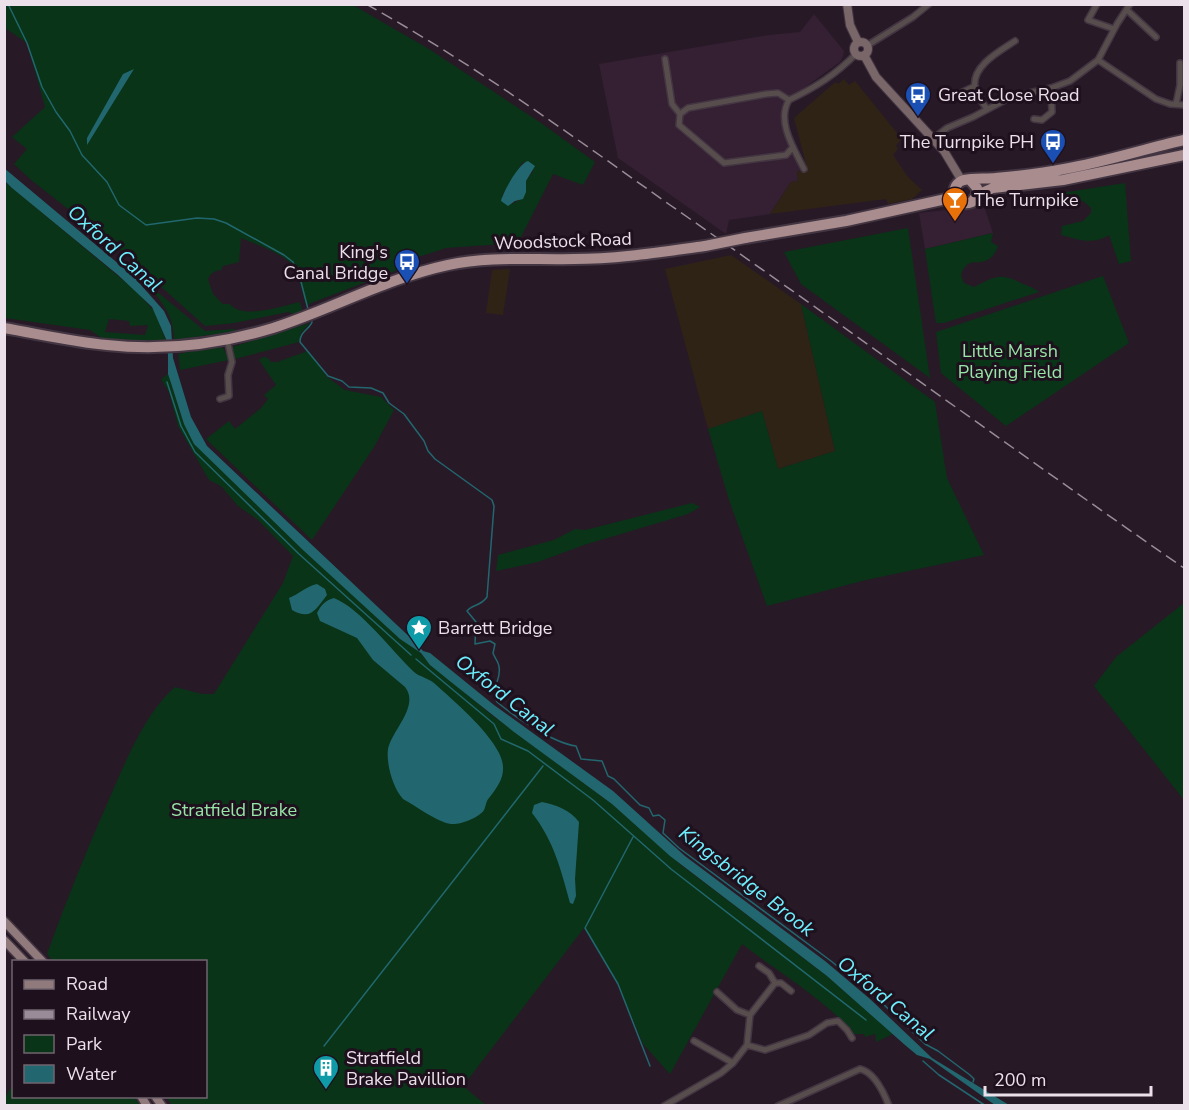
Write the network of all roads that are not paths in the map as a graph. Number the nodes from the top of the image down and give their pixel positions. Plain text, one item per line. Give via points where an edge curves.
1 (847, 4) edge
2 (928, 4) edge
3 (1097, 4) edge
4 (1129, 7) edge
5 (1114, 29) junction
6 (1156, 37) dead end
7 (1015, 41) dead end
8 (858, 42) junction
9 (868, 45) junction
10 (860, 55) junction
11 (665, 60) dead end
12 (1098, 60) junction
13 (1180, 63) dead end
14 (975, 86) junction
15 (1052, 88) junction
16 (946, 97) dead end
17 (789, 100) junction
18 (1176, 104) junction
19 (1185, 105) edge
20 (987, 109) junction
21 (680, 114) junction
22 (1034, 119) dead end
23 (933, 139) junction
24 (1185, 140) edge
25 (793, 147) junction
26 (1185, 154) edge
27 (804, 169) dead end
28 (966, 180) junction
29 (977, 195) junction
30 (955, 197) junction
31 (4, 328) edge
32 (227, 339) junction
33 (220, 399) dead end
34 (4, 921) edge
35 (4, 940) edge
36 (23, 960) edge
37 (41, 960) edge
38 (759, 966) dead end
39 (775, 983) junction
40 (791, 991) dead end
41 (717, 992) dead end
42 (750, 1015) junction
43 (852, 1038) dead end
44 (694, 1041) dead end
45 (747, 1045) junction
46 (733, 1064) junction
47 (664, 1106) edge
48 (778, 1106) edge
49 (889, 1106) edge

1 - 8 street
2 - 9 street
3 - 5 street via 1088,20
4 - 5 street
4 - 6 street
5 - 12 street
7 - 14 street via 985,63
8 - 9 street
8 - 10 street via 854,46
9 - 10 street via 868,51
10 - 17 street via 814,88
10 - 23 street
11 - 21 street via 672,104
12 - 15 street via 1070,81
12 - 18 street via 1156,99
13 - 18 street
14 - 16 street
14 - 20 street
15 - 20 street via 1018,95
15 - 22 street via 1052,112 1043,122
17 - 21 street via 778,93 766,94 688,108
17 - 25 street via 784,118
18 - 19 street
20 - 23 street
21 - 25 street via 680,125 724,163 786,155
23 - 28 street
24 - 28 highway via 1065,169
25 - 27 street
26 - 29 highway via 1063,180 993,188
28 - 29 highway via 977,188
28 - 30 highway via 954,189
29 - 30 highway via 967,204
30 - 32 highway, Woodstock Road, bridge via 705,246 618,257 503,259 450,265 393,281 273,328
31 - 32 highway, Woodstock Road via 105,345 161,347
32 - 33 street via 232,362 229,396
34 - 37 main road
35 - 36 main road
38 - 39 street
39 - 40 street
39 - 42 street
41 - 42 street via 737,1010
42 - 45 street
43 - 45 street via 838,1021 765,1050
44 - 46 street
45 - 46 street
46 - 47 street
48 - 49 street via 860,1069 872,1075

